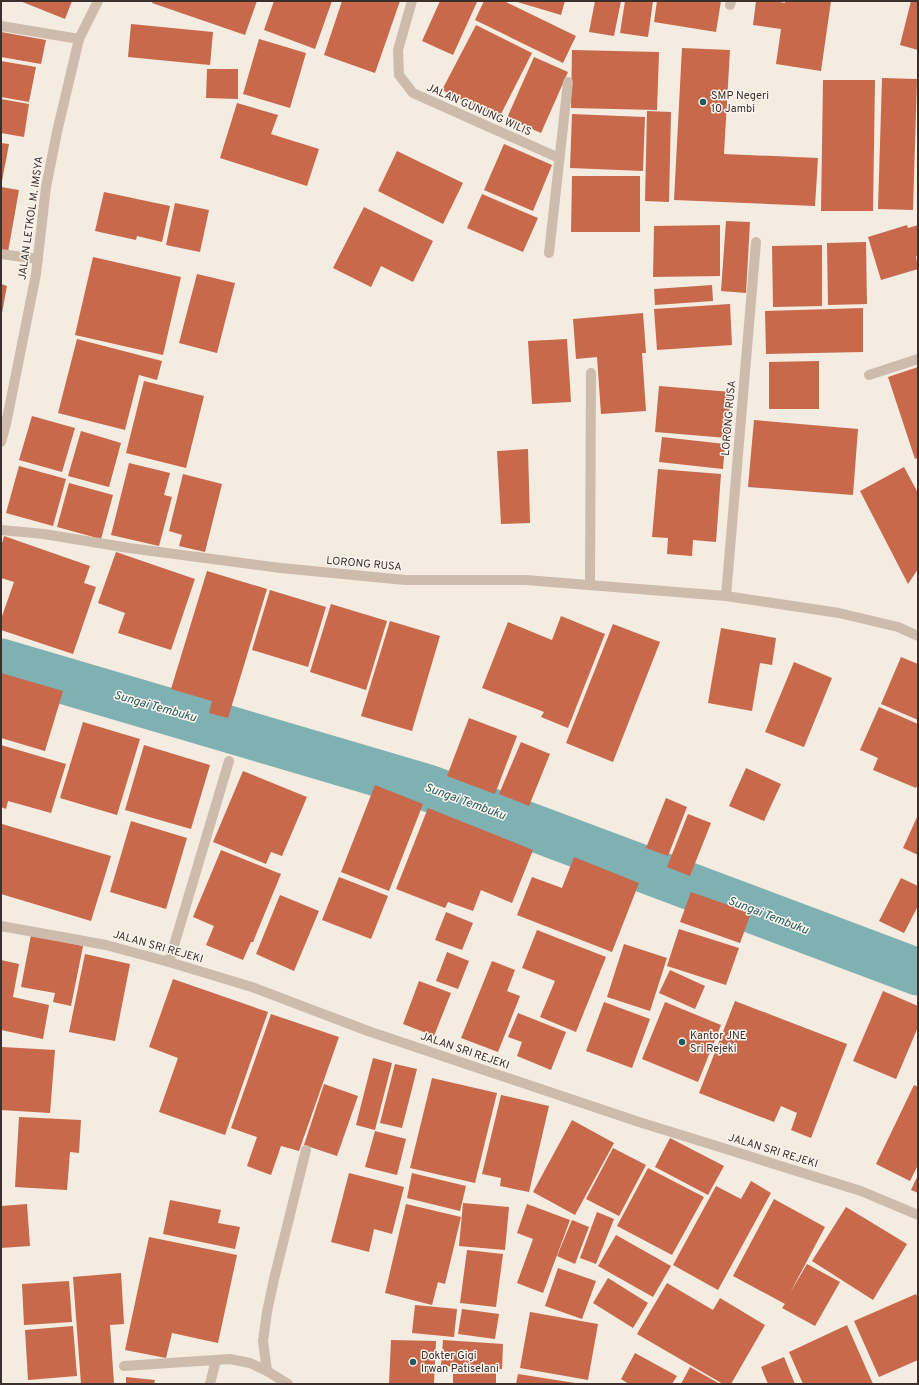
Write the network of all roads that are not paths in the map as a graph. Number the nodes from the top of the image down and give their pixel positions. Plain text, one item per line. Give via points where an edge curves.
1 (98, 1) edge
2 (412, 1) edge
3 (1, 26) edge
4 (79, 39) junction
5 (568, 82) dead end
6 (559, 158) junction
7 (756, 242) dead end
8 (549, 253) dead end
9 (1, 254) edge
10 (38, 259) junction
11 (918, 359) edge
12 (591, 373) dead end
13 (869, 375) dead end
14 (1, 442) edge
15 (1, 530) edge
16 (590, 585) junction
17 (726, 596) junction
18 (918, 636) edge
19 (229, 761) dead end
20 (1, 926) edge
21 (169, 962) junction
22 (306, 1150) dead end
23 (918, 1215) edge
24 (216, 1360) junction
25 (124, 1366) dead end
26 (267, 1371) junction
27 (210, 1384) edge
28 (288, 1384) edge

1 - 4 street, JALAN LETKOL M. IMSYA
2 - 6 street, JALAN GUNUNG WILIS via 398,50 399,75 413,93
3 - 4 street
4 - 10 street, JALAN LETKOL M. IMSYA via 46,187
5 - 6 street
6 - 8 street
7 - 17 street, LORONG RUSA
9 - 10 street
10 - 14 street, JALAN LETKOL M. IMSYA
11 - 13 street
12 - 16 street
15 - 16 street, LORONG RUSA via 282,568 405,580 526,580
16 - 17 street, LORONG RUSA
17 - 18 street, LORONG RUSA via 839,613 898,627
19 - 21 street
20 - 21 street, JALAN SRI REJEKI via 106,945
21 - 23 street, JALAN SRI REJEKI via 252,987 368,1031 624,1117 861,1191
22 - 26 street via 267,1312 263,1341
24 - 25 street
24 - 26 street via 230,1359 250,1363
24 - 27 street
26 - 28 street

